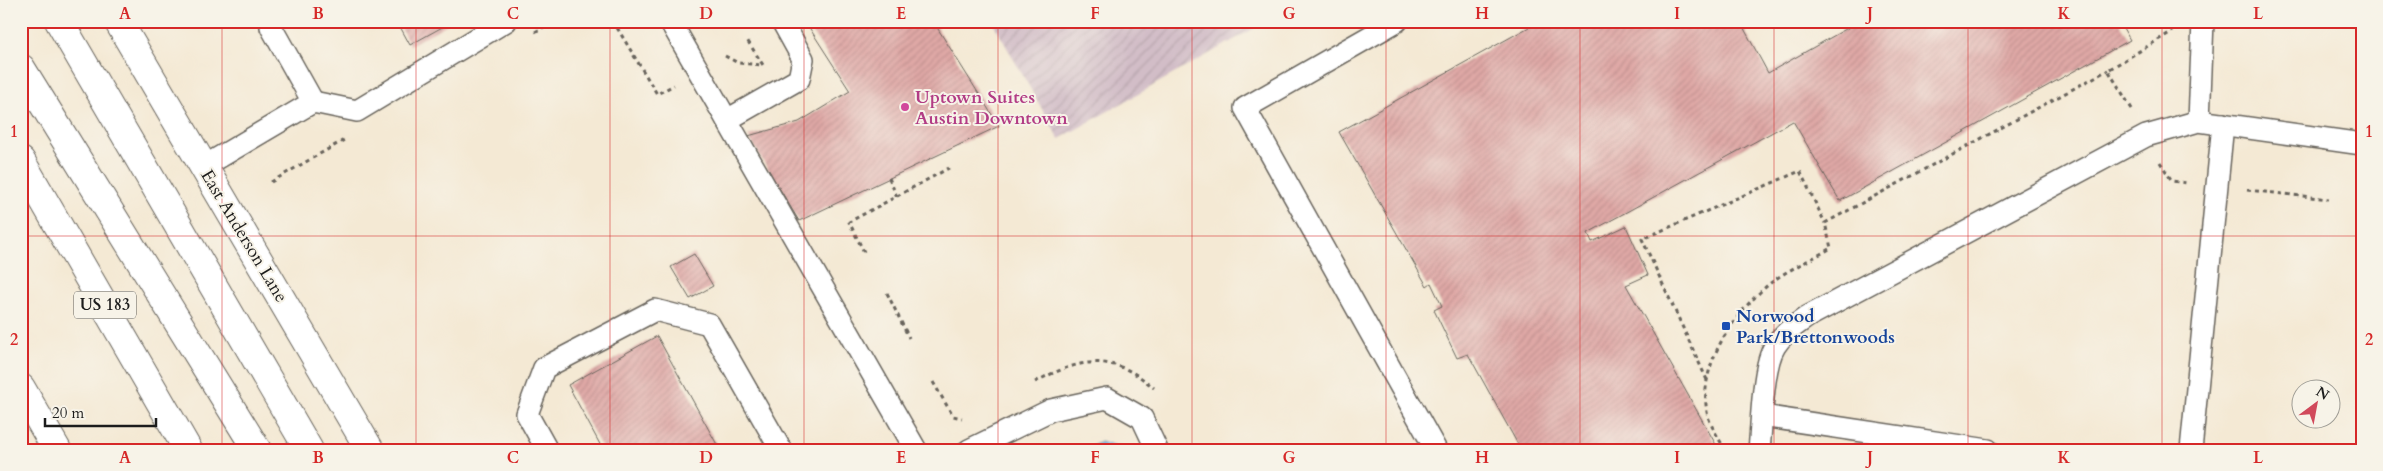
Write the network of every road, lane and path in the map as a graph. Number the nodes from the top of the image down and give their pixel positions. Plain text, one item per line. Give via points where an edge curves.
1 (59, 21) edge
2 (118, 21) edge
3 (506, 21) edge
4 (613, 21) edge
5 (670, 21) edge
6 (782, 21) edge
7 (1397, 21) edge
8 (2203, 21) edge
9 (2181, 26) dead end
10 (271, 27) dead end
11 (747, 40) dead end
12 (723, 55) dead end
13 (21, 68) edge
14 (2108, 70) junction
15 (677, 83) dead end
16 (313, 102) junction
17 (2133, 112) dead end
18 (727, 120) junction
19 (2199, 121) junction
20 (2223, 124) junction
21 (2362, 144) edge
22 (2156, 155) dead end
23 (21, 161) edge
24 (203, 166) junction
25 (948, 168) dead end
26 (889, 178) dead end
27 (2192, 184) dead end
28 (2245, 190) dead end
29 (897, 197) junction
30 (2329, 199) dead end
31 (1825, 223) junction
32 (864, 252) dead end
33 (887, 293) dead end
34 (909, 338) dead end
35 (1707, 380) junction
36 (21, 388) edge
37 (1762, 416) junction
38 (56, 450) edge
39 (188, 450) edge
40 (257, 450) edge
41 (309, 450) edge
42 (370, 450) edge
43 (547, 450) edge
44 (781, 450) edge
45 (916, 450) edge
46 (969, 450) edge
47 (1157, 450) edge
48 (1436, 450) edge
49 (1725, 450) edge
50 (1759, 450) edge
51 (1988, 450) edge
52 (2191, 450) edge

1 - 41 main road
2 - 24 main road, East Anderson Lane
3 - 16 lane via 357,111
4 - 15 path via 657,94
5 - 18 lane
6 - 18 lane via 803,59 799,78
7 - 48 lane via 1245,108
8 - 19 lane
9 - 14 path
10 - 16 lane
11 - 12 path via 763,66 738,63
13 - 40 main road
14 - 17 path
14 - 31 path
16 - 24 lane
18 - 45 lane
19 - 20 lane
19 - 37 lane via 2146,136 1807,317 1785,333 1774,347 1768,366
20 - 21 lane
20 - 52 lane
22 - 27 path via 2172,181
23 - 39 main road, US 183
24 - 42 main road, East Anderson Lane
25 - 29 path
26 - 29 path
28 - 30 path
29 - 32 path via 849,222
31 - 35 path via 1831,248 1769,284 1740,314 1717,350
31 - 35 path via 1800,171 1642,239
33 - 34 path
35 - 49 path via 1707,412
36 - 38 main road
37 - 50 lane
37 - 51 lane
43 - 44 lane via 527,414 544,368 655,310 709,324
46 - 47 lane via 1051,410 1107,398 1142,418

